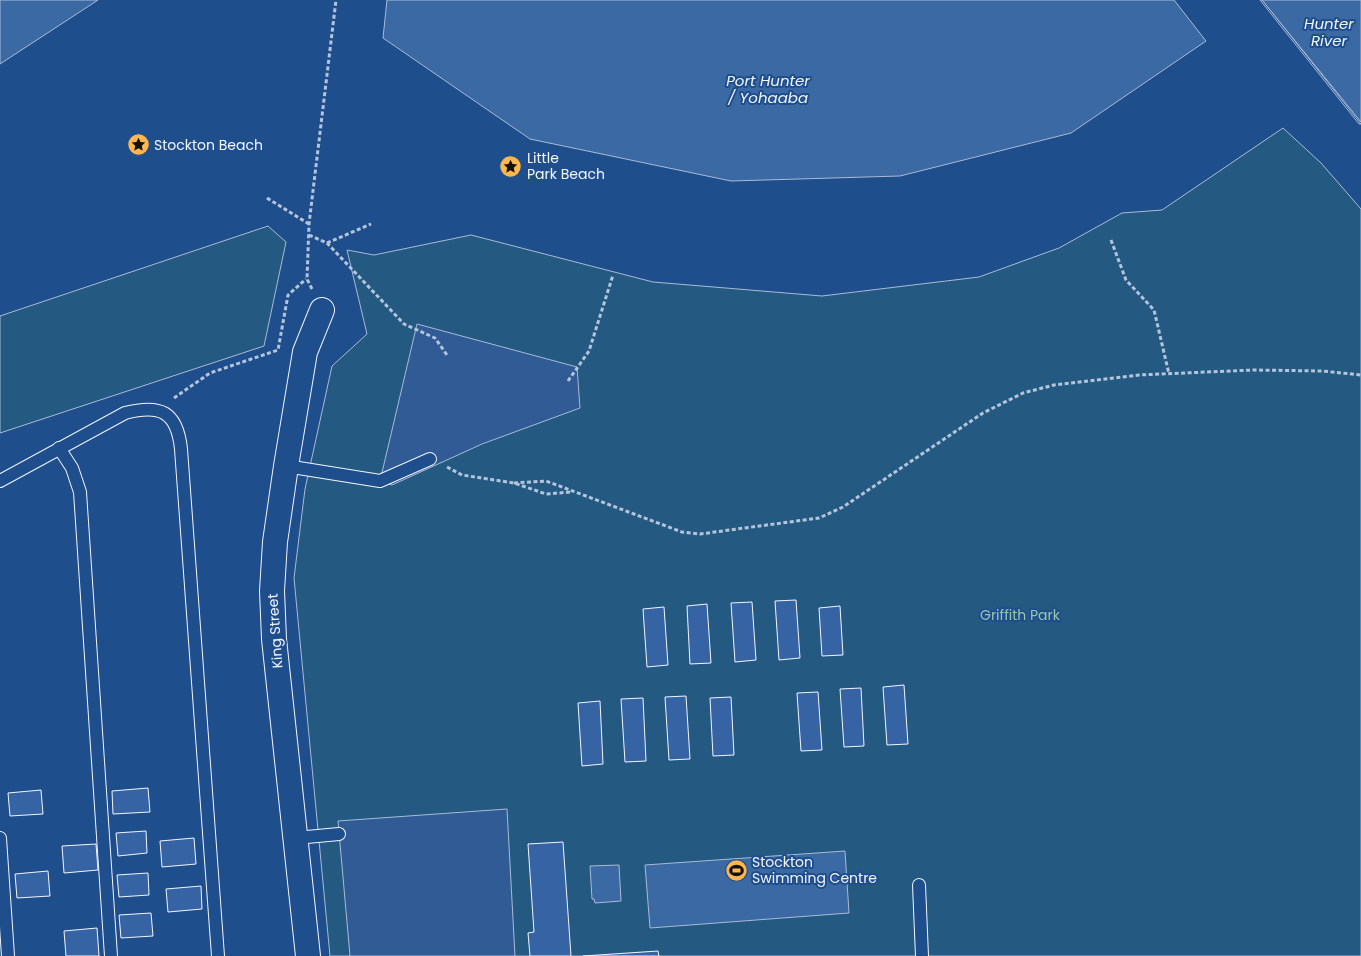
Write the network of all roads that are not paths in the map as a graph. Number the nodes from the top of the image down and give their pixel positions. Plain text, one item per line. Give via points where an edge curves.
1 (322, 310) road end
2 (59, 448) junction
3 (430, 459) road end
4 (286, 466) junction
5 (0, 481) edge
6 (339, 834) dead end
7 (0, 838) edge
8 (296, 838) junction
9 (919, 885) dead end
10 (8, 956) edge
11 (111, 956) edge
12 (218, 956) edge
13 (308, 956) edge
14 (922, 956) edge

1 - 4 street, King Street via 305,352
2 - 5 lane
2 - 11 lane via 72,468 80,492
2 - 12 lane via 125,413 142,409 161,411 174,419 178,428
3 - 4 lane via 380,481
4 - 8 street, King Street via 272,591 274,639
6 - 8 lane
7 - 10 lane
8 - 13 street, King Street
9 - 14 lane

